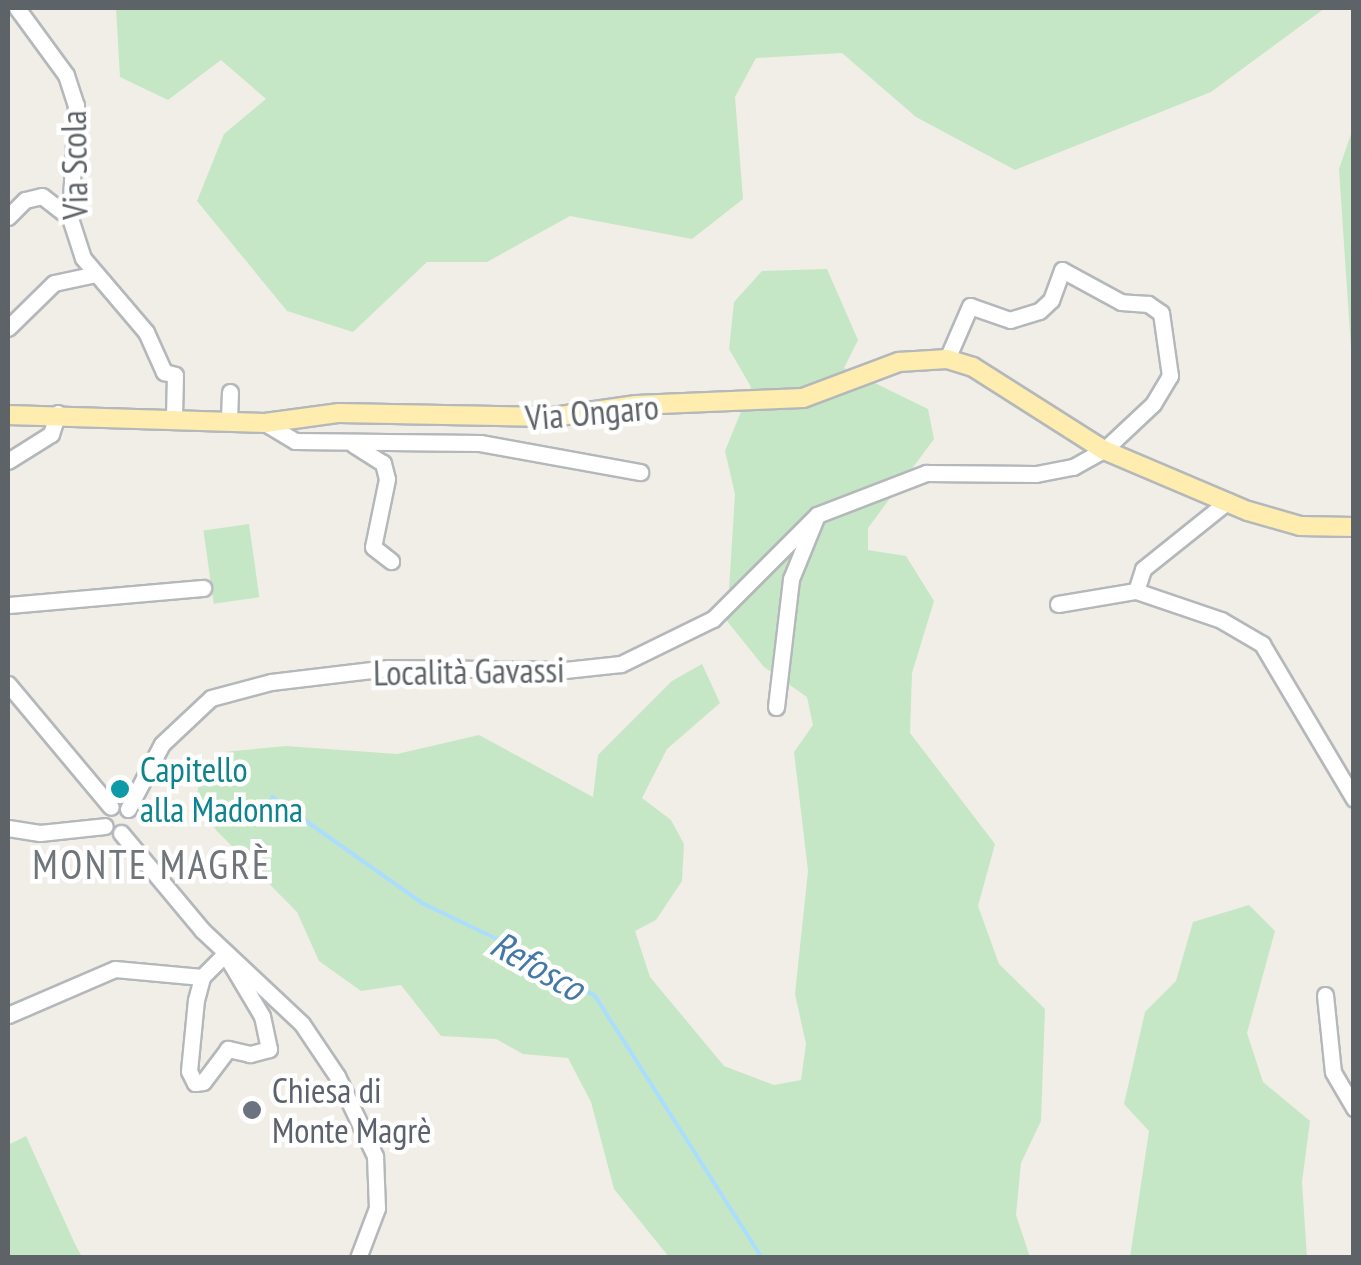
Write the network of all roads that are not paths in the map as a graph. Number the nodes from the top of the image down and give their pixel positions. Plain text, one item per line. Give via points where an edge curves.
1 (17, 8) edge
2 (8, 217) edge
3 (70, 218) junction
4 (96, 274) junction
5 (8, 328) edge
6 (948, 358) junction
7 (230, 392) dead end
8 (58, 413) junction
9 (8, 415) edge
10 (174, 417) junction
11 (229, 420) junction
12 (265, 423) junction
13 (350, 444) junction
14 (1104, 450) junction
15 (8, 461) edge
16 (640, 472) dead end
17 (1228, 501) junction
18 (816, 516) junction
19 (1354, 528) edge
20 (391, 561) dead end
21 (203, 588) dead end
22 (1136, 591) junction
23 (1058, 604) dead end
24 (8, 605) edge
25 (8, 684) edge
26 (776, 707) dead end
27 (1354, 799) edge
28 (110, 807) junction
29 (128, 809) junction
30 (106, 826) junction
31 (8, 828) edge
32 (122, 832) junction
33 (226, 954) junction
34 (202, 978) junction
35 (1325, 996) dead end
36 (8, 1015) edge
37 (1354, 1108) edge
38 (358, 1258) edge

1 - 3 street, Via Scola via 66,75 76,105
2 - 3 street via 25,200 42,196
3 - 4 street, Via Scola via 83,258
4 - 5 street via 58,282
4 - 10 street, Via Scola via 146,332 164,372 175,374
6 - 12 main road, Via Ongaro via 899,362 803,398 636,405 510,420 339,413
6 - 14 main road
6 - 14 street via 970,306 1010,320 1039,311 1051,300 1062,270 1121,302 1148,304 1160,313 1168,386
7 - 11 street
8 - 9 main road, Via Ongaro
8 - 10 main road, Via Ongaro
8 - 15 street via 51,434
10 - 11 main road, Via Ongaro
11 - 12 main road, Via Ongaro
12 - 13 street via 295,441
13 - 16 street via 480,442
13 - 20 street via 383,463 387,480 372,548
14 - 17 main road
14 - 18 street, Località Gavassi via 1036,474 926,473
17 - 19 main road via 1300,526
17 - 22 street via 1143,569
18 - 26 street via 791,579
18 - 29 street, Località Gavassi via 712,619 621,664 565,670 388,668 272,682 211,698 162,744
21 - 24 street
22 - 23 street
22 - 27 street via 1221,620 1262,644
25 - 28 street
28 - 29 street
28 - 30 street
29 - 32 street, Località Gavassi via 132,822
30 - 31 street via 40,833
30 - 32 street
32 - 33 street via 131,852
33 - 34 street
33 - 34 street via 271,1042 266,1052 228,1049 203,1082 194,1083 192,1016
33 - 38 street via 302,1024 370,1138 376,1208
34 - 36 street via 115,969
35 - 37 street via 1334,1072

